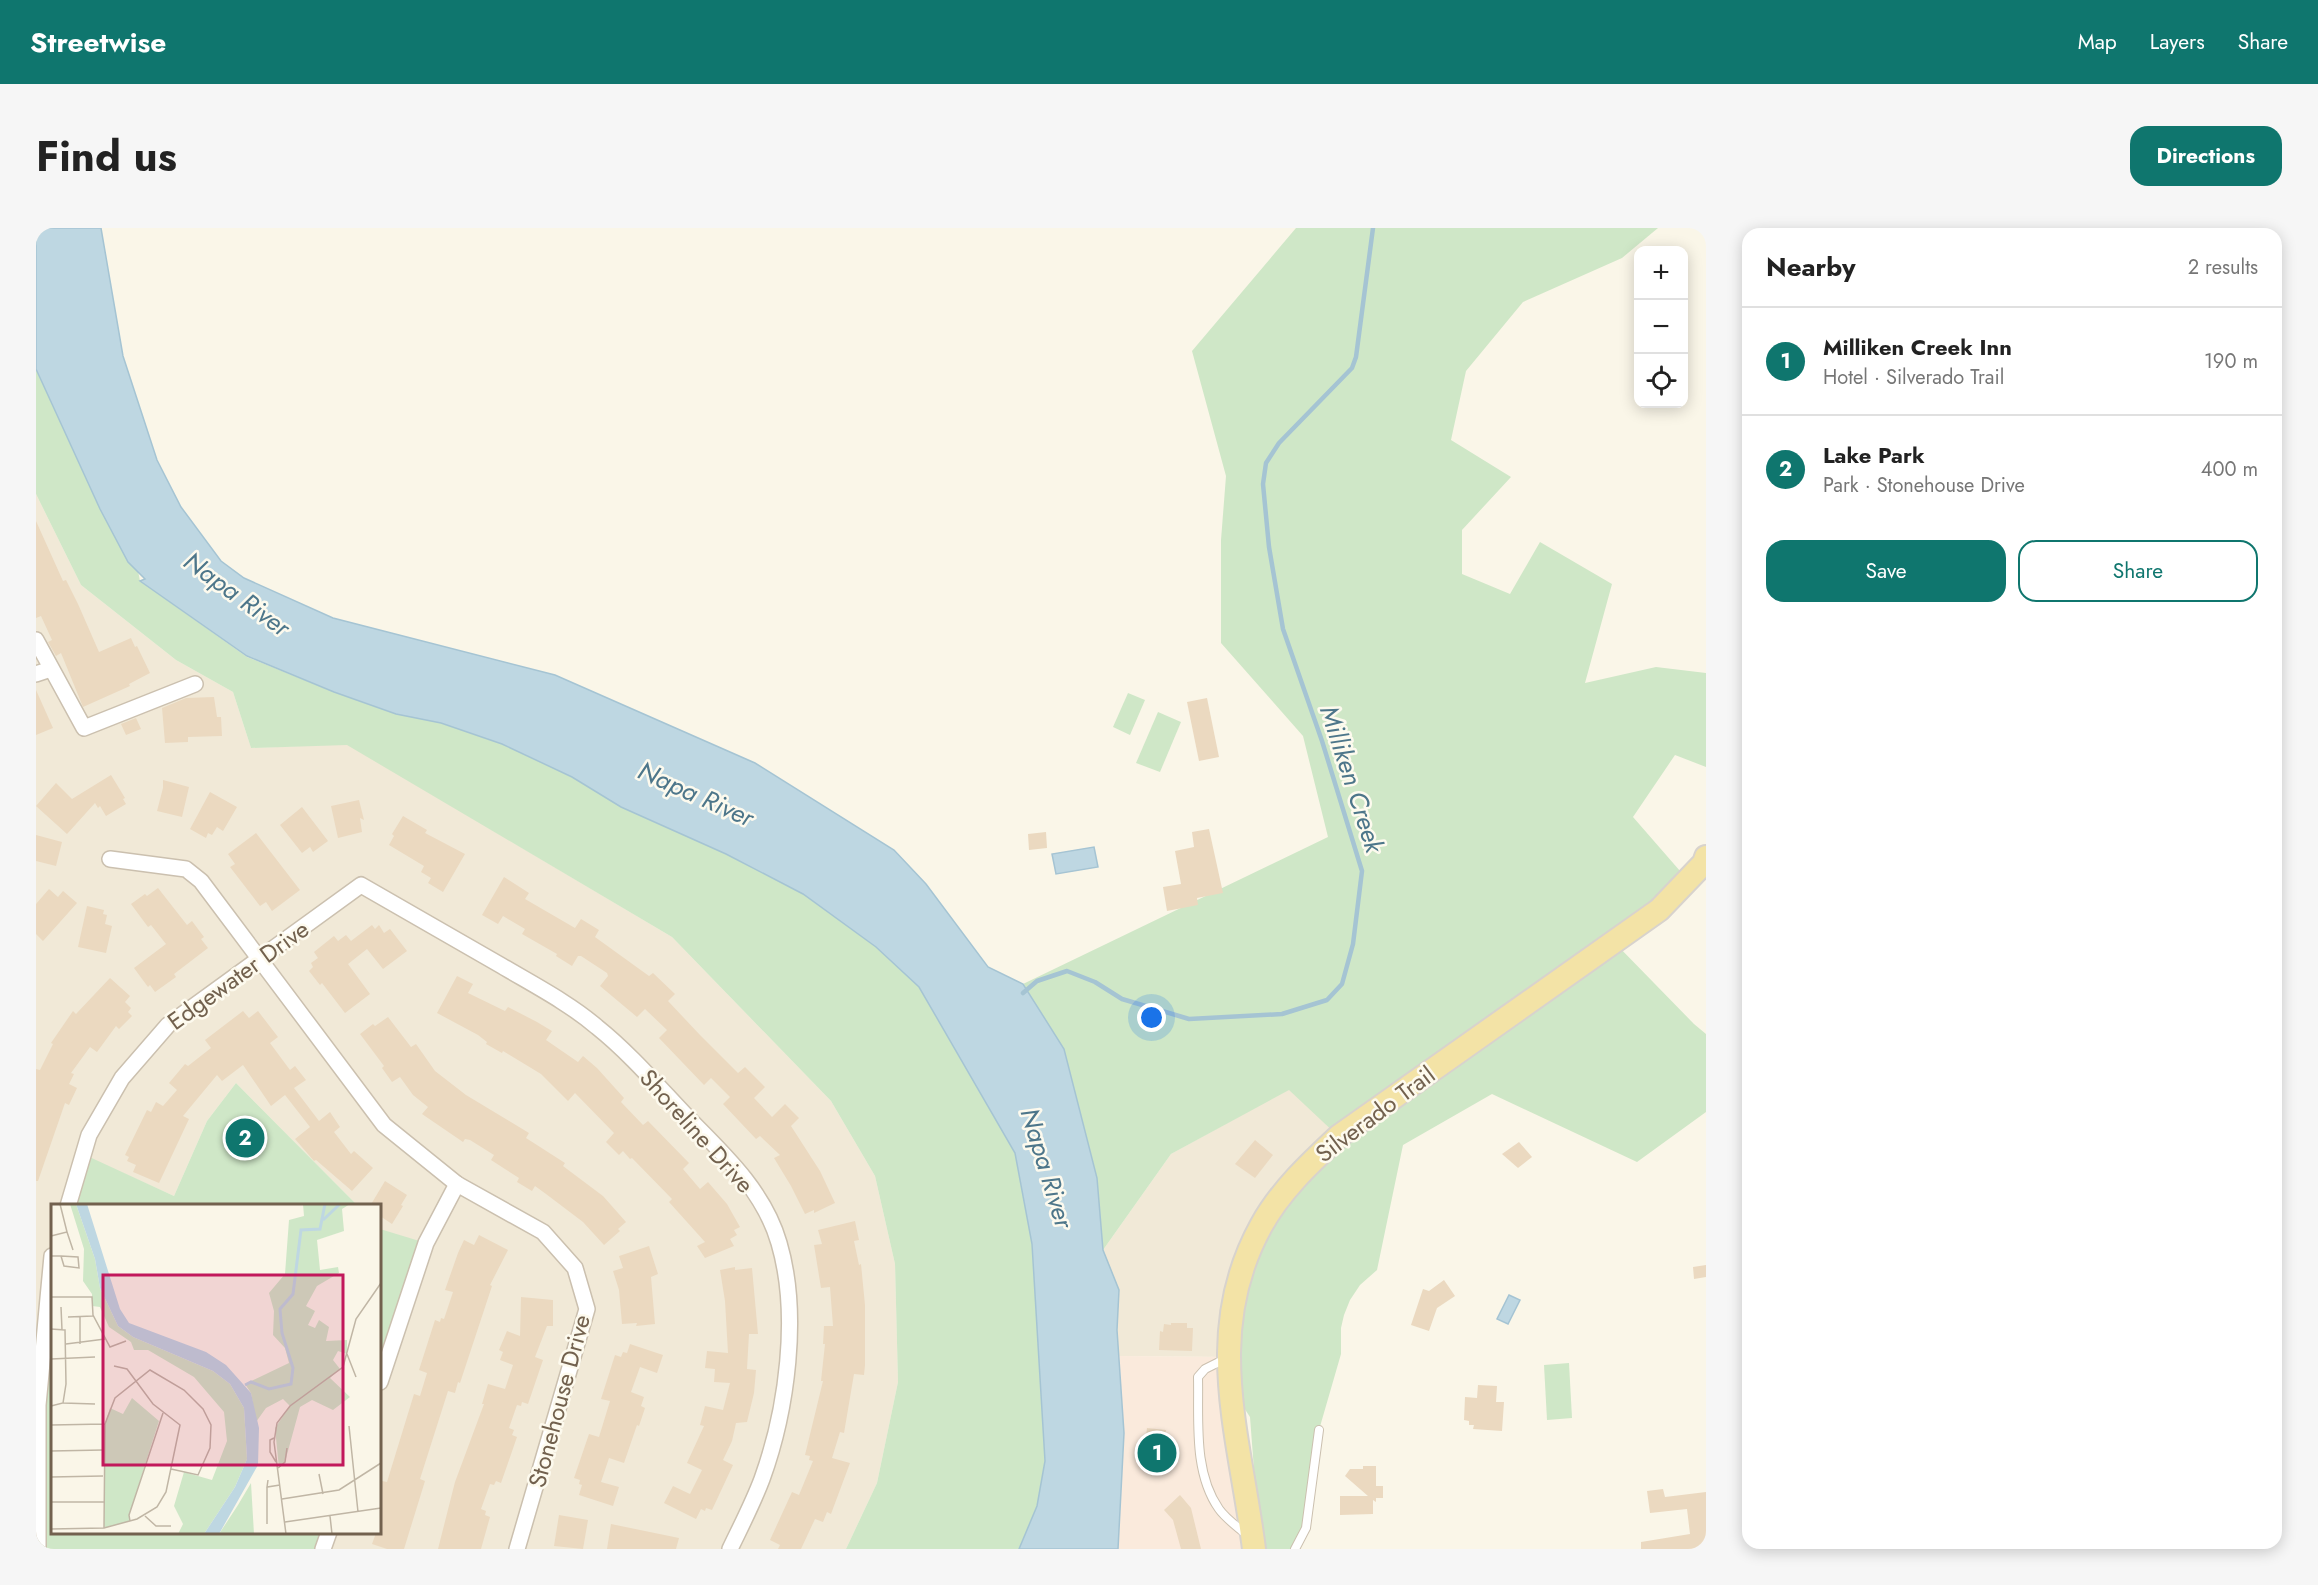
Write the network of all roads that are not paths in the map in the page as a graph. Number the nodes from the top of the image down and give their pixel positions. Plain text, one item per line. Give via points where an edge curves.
1 (36, 640) edge
2 (43, 671) edge
3 (195, 684) dead end
4 (1706, 857) edge
5 (110, 859) dead end
6 (361, 885) joint
7 (258, 959) junction
8 (457, 1184) junction
9 (69, 1204) edge
10 (46, 1261) edge
11 (1229, 1357) junction
12 (381, 1379) edge
13 (1319, 1430) dead end
14 (37, 1443) edge
15 (329, 1534) edge
16 (1254, 1545) edge
17 (38, 1549) edge
18 (323, 1549) edge
19 (517, 1549) edge
20 (730, 1549) edge
21 (1295, 1549) edge

1 - 2 street
2 - 3 street via 84,728
4 - 11 main road, Silverado Trail via 1659,910 1339,1136 1308,1166 1261,1225 1247,1255 1229,1332
5 - 7 street, Stonehouse Drive via 186,869 201,881
6 - 7 street, Edgewater Drive
6 - 20 street, Shoreline Drive via 554,996 597,1026 730,1160 767,1214 786,1272 786,1371 778,1426 762,1479
7 - 8 street, Stonehouse Drive via 384,1125
7 - 9 street, Edgewater Drive via 168,1025 122,1078 88,1135
8 - 12 street via 426,1243
8 - 19 street, Stonehouse Drive via 543,1232 575,1268 587,1309
10 - 14 street
11 - 16 main road, Silverado Trail via 1229,1385
11 - 16 lane via 1198,1377 1200,1460 1220,1510
13 - 21 lane via 1306,1528
14 - 17 street
15 - 18 street

